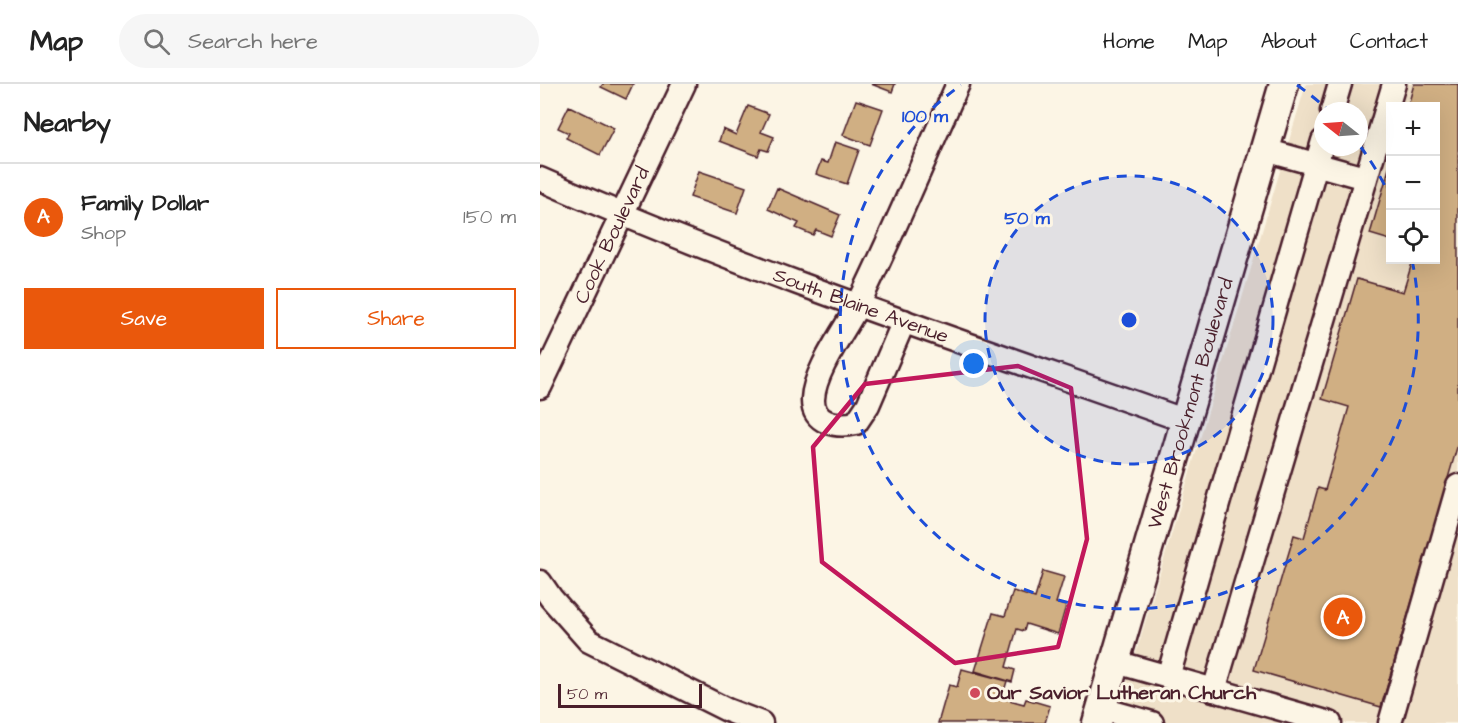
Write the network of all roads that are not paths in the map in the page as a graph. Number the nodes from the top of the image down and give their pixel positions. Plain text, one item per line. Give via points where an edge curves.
1 (684, 84) edge
2 (958, 84) edge
3 (1284, 84) edge
4 (1340, 84) edge
5 (1395, 84) edge
6 (1335, 102) edge
7 (1265, 150) junction
8 (1318, 156) edge
9 (1316, 164) junction
10 (1365, 178) junction
11 (540, 179) edge
12 (621, 214) junction
13 (858, 305) junction
14 (904, 321) junction
15 (540, 387) edge
16 (1186, 421) junction
17 (1458, 486) edge
18 (540, 582) edge
19 (1116, 662) junction
20 (1168, 677) junction
21 (1214, 690) junction
22 (1100, 716) edge
23 (761, 723) edge
24 (1152, 723) edge
25 (1330, 723) edge
26 (1390, 723) edge

1 - 12 street, Cook Boulevard
2 - 13 street
3 - 7 main road, West Brookmont Boulevard
4 - 6 street
5 - 10 street
7 - 9 street
7 - 16 main road, West Brookmont Boulevard
8 - 9 street
9 - 10 street
9 - 20 street
10 - 21 street
11 - 12 street, South Blaine Avenue
12 - 13 street, South Blaine Avenue
12 - 15 street, Cook Boulevard
13 - 14 street, South Blaine Avenue
13 - 14 street via 818,378 813,399 815,413 824,422 842,426 856,423 868,405
14 - 16 street, South Blaine Avenue
16 - 19 main road, West Brookmont Boulevard
17 - 26 street
18 - 23 street via 589,641
19 - 20 street
19 - 22 main road, West Brookmont Boulevard
20 - 21 street
21 - 25 street
22 - 24 street

